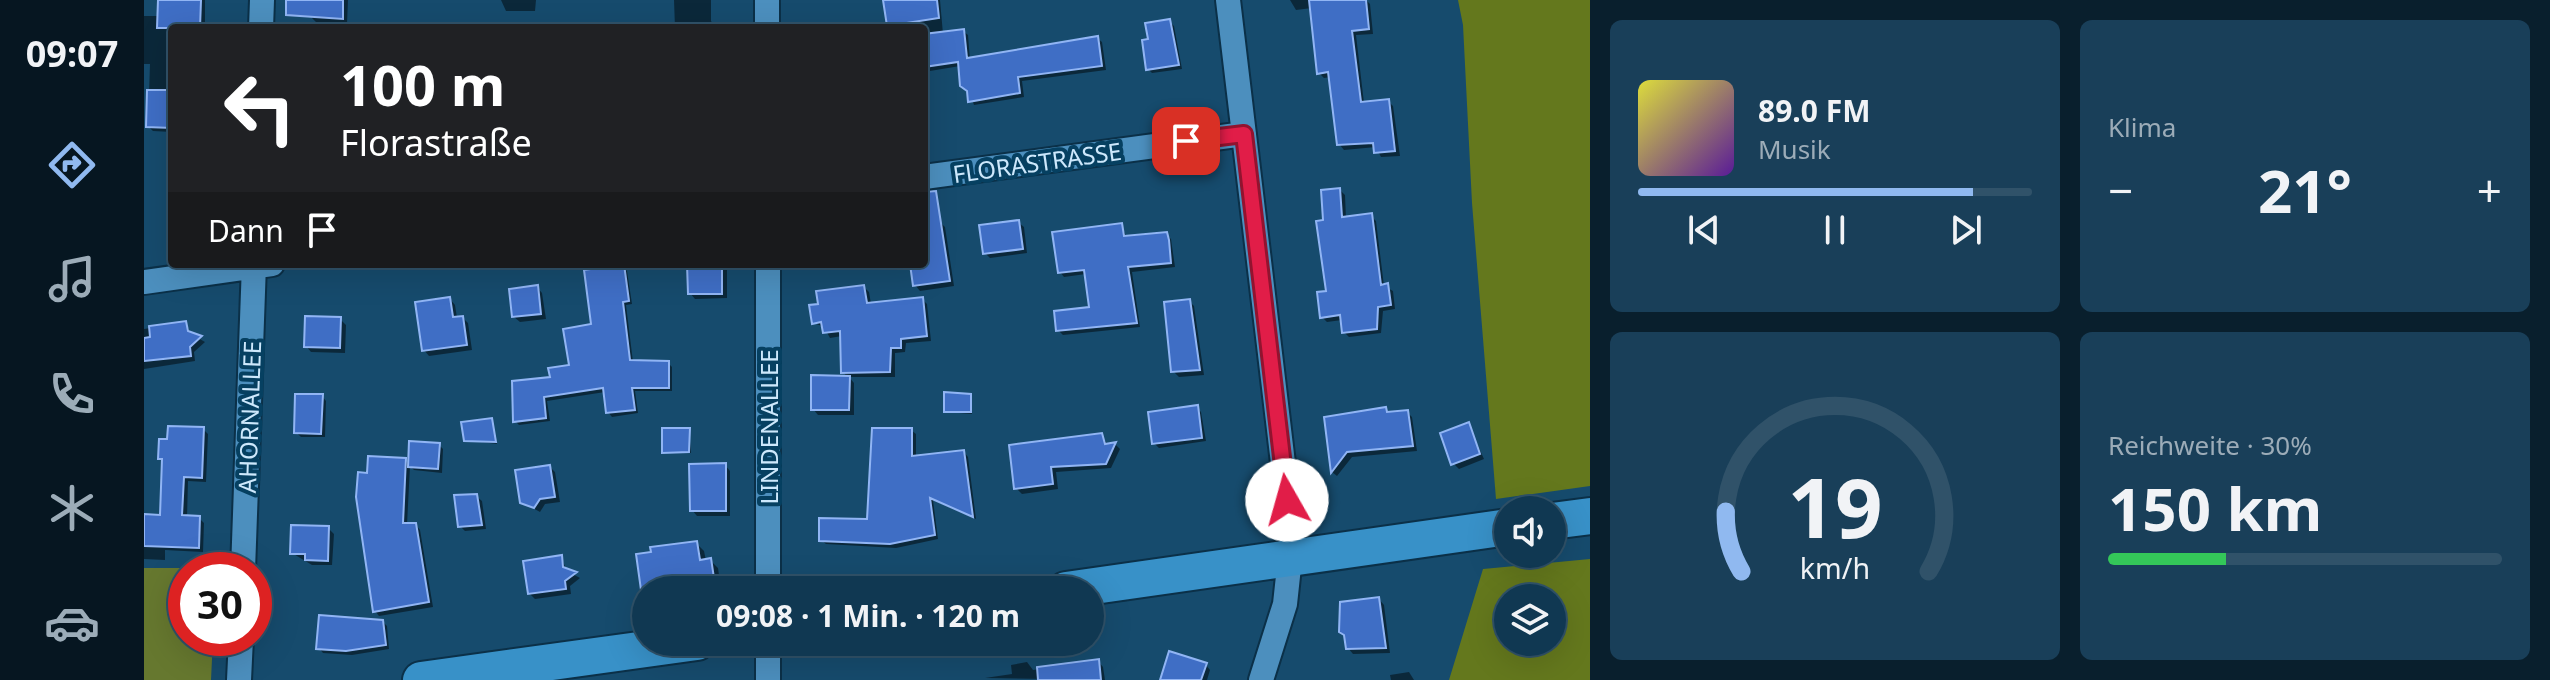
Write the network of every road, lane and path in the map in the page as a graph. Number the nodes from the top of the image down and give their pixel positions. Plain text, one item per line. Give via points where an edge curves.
1 (262, 0) edge
2 (767, 0) edge
3 (1228, 0) edge
4 (261, 24) edge
5 (767, 24) edge
6 (1244, 134) junction
7 (928, 176) edge
8 (240, 268) edge
9 (260, 268) edge
10 (768, 268) edge
11 (144, 282) edge
12 (1590, 516) edge
13 (1566, 519) edge
14 (1494, 529) edge
15 (244, 552) edge
16 (1291, 558) junction
17 (768, 576) edge
18 (1104, 585) edge
19 (632, 651) edge
20 (240, 656) edge
21 (768, 656) edge
22 (239, 680) edge
23 (421, 680) edge
24 (768, 680) edge
25 (1261, 680) edge

1 - 4 street
2 - 5 street
3 - 6 street
6 - 7 street, FLORASTRASSE
6 - 16 street
8 - 11 street
9 - 15 street, AHORNALLEE
10 - 17 street, LINDENALLEE
12 - 13 main road
14 - 16 main road
16 - 18 main road
16 - 25 street via 1285,604
19 - 23 main road
20 - 22 street
21 - 24 street

